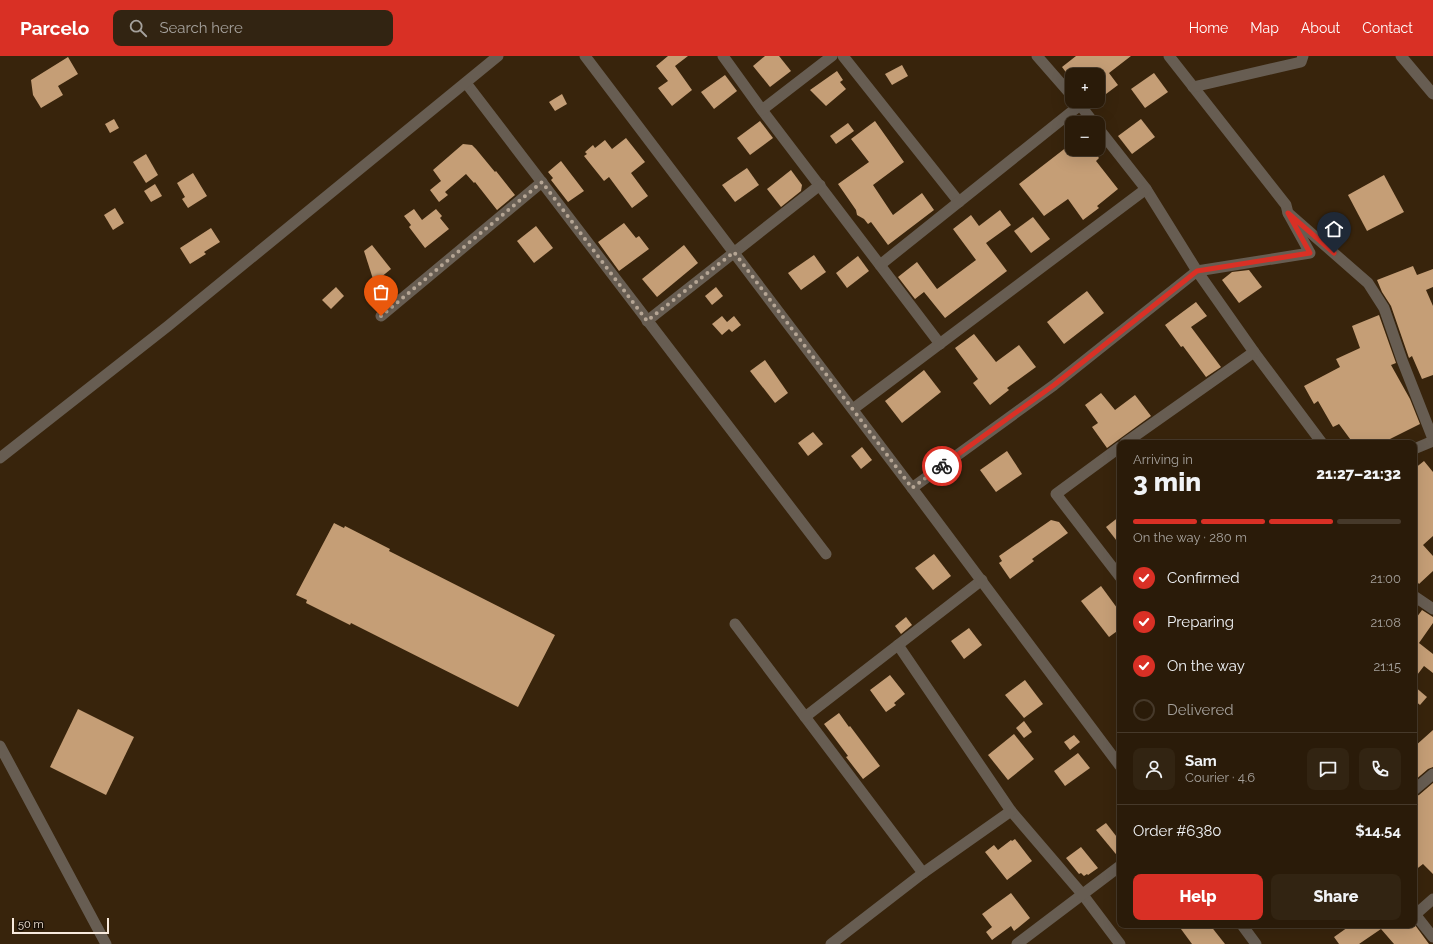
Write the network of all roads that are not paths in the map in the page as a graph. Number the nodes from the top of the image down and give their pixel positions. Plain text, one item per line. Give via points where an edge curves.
1 (498, 56) edge
2 (585, 56) edge
3 (723, 56) edge
4 (832, 56) edge
5 (843, 56) edge
6 (1038, 56) edge
7 (1169, 56) edge
8 (1303, 56) edge
9 (1400, 56) edge
10 (466, 83) junction
11 (1193, 87) junction
12 (1065, 88) edge
13 (1433, 94) edge
14 (1073, 108) edge
15 (762, 110) junction
16 (1105, 137) edge
17 (542, 182) junction
18 (820, 185) junction
19 (1146, 189) junction
20 (960, 202) junction
21 (1288, 213) junction
22 (734, 252) junction
23 (880, 265) junction
24 (1197, 271) junction
25 (381, 316) dead end
26 (647, 321) junction
27 (940, 344) junction
28 (1254, 352) junction
29 (853, 409) junction
30 (1129, 440) edge
31 (1320, 440) edge
32 (1433, 440) edge
33 (1117, 448) edge
34 (1417, 448) edge
35 (0, 458) edge
36 (912, 488) junction
37 (826, 554) dead end
38 (1117, 573) edge
39 (982, 580) junction
40 (1417, 598) edge
41 (1433, 609) edge
42 (735, 624) dead end
43 (898, 646) junction
44 (805, 717) junction
45 (0, 746) edge
46 (1117, 762) edge
47 (1433, 774) edge
48 (1417, 787) edge
49 (1011, 811) junction
50 (1117, 868) edge
51 (923, 873) junction
52 (1083, 895) junction
53 (1433, 899) edge
54 (1417, 912) edge
55 (1417, 917) edge
56 (1244, 928) edge
57 (1433, 937) edge
58 (106, 944) edge
59 (831, 944) edge
60 (1018, 944) edge
61 (1120, 944) edge
62 (1256, 944) edge

1 - 10 street
2 - 22 street
3 - 15 street
4 - 15 street
5 - 20 street
6 - 12 street
7 - 11 street
8 - 11 street via 1301,62
9 - 13 street
10 - 17 street
10 - 35 street via 168,326
11 - 21 street via 1286,205
14 - 20 street
15 - 18 street
16 - 19 street
17 - 25 street
17 - 26 street
18 - 22 street
18 - 23 street
19 - 24 street
19 - 27 street
20 - 23 street
21 - 24 street via 1310,253
21 - 32 street via 1368,283 1384,308
22 - 26 street
22 - 29 street
23 - 27 street
24 - 28 street
24 - 36 street via 1054,385
26 - 37 street
27 - 29 street
28 - 30 street
28 - 31 street
29 - 36 street
32 - 34 street
33 - 38 street via 1056,494
36 - 39 street
39 - 43 street
39 - 46 street
40 - 41 street
42 - 44 street
43 - 44 street
43 - 49 street
44 - 51 street
45 - 58 street
47 - 48 street
49 - 51 street
49 - 52 street
50 - 52 street
51 - 59 street
52 - 60 street
52 - 61 street
53 - 54 street
55 - 57 street
56 - 62 street

